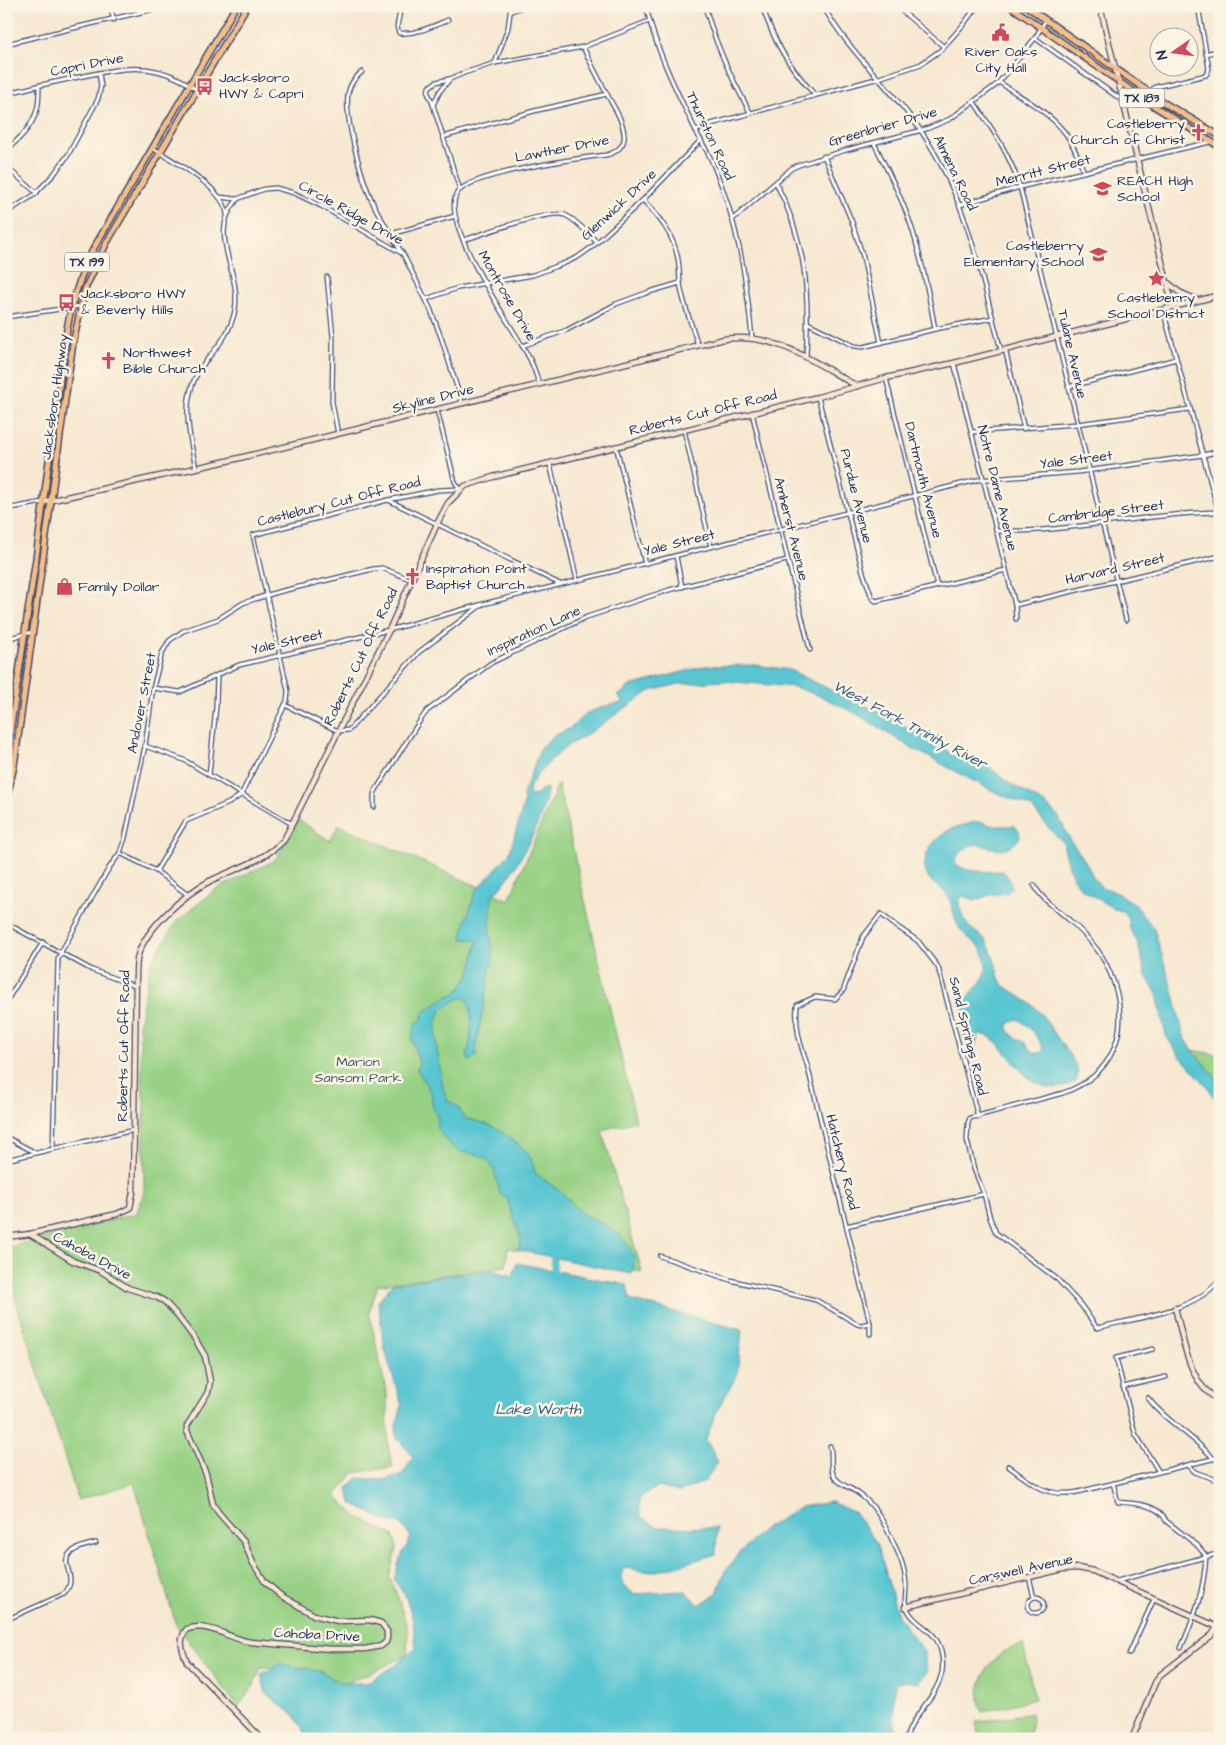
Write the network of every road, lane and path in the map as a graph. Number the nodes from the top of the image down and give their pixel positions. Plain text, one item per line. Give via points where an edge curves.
1 (110, 6) edge
2 (168, 6) edge
3 (236, 6) edge
4 (247, 6) edge
5 (401, 6) edge
6 (525, 6) edge
7 (646, 6) edge
8 (704, 6) edge
9 (762, 6) edge
10 (823, 6) edge
11 (896, 6) edge
12 (976, 6) edge
13 (1010, 6) edge
14 (1026, 6) edge
15 (1100, 6) edge
16 (1198, 6) edge
17 (511, 8) edge
18 (114, 20) junction
19 (448, 20) dead end
20 (1046, 20) junction
21 (649, 21) junction
22 (1042, 28) junction
23 (1034, 38) junction
24 (6, 44) edge
25 (583, 47) junction
26 (944, 47) junction
27 (1220, 50) edge
28 (1077, 53) junction
29 (1206, 54) junction
30 (1105, 61) junction
31 (494, 64) junction
32 (1115, 68) junction
33 (362, 72) dead end
34 (99, 73) junction
35 (879, 78) junction
36 (450, 79) junction
37 (999, 82) junction
38 (1118, 82) junction
39 (39, 85) junction
40 (190, 85) junction
41 (1125, 86) junction
42 (197, 90) junction
43 (6, 94) edge
44 (607, 94) junction
45 (1135, 94) junction
46 (1151, 94) junction
47 (814, 95) junction
48 (1123, 99) junction
49 (974, 102) junction
50 (433, 105) junction
51 (750, 112) junction
52 (920, 130) junction
53 (696, 131) junction
54 (1220, 136) edge
55 (443, 137) junction
56 (700, 140) junction
57 (1220, 140) edge
58 (1210, 142) junction
59 (874, 143) junction
60 (1220, 147) edge
61 (153, 148) junction
62 (6, 150) edge
63 (160, 153) junction
64 (824, 156) junction
65 (1136, 159) junction
66 (6, 167) edge
67 (1084, 172) junction
68 (776, 183) junction
69 (1020, 187) junction
70 (460, 190) junction
71 (37, 193) junction
72 (219, 197) junction
73 (237, 200) junction
74 (643, 200) junction
75 (960, 205) junction
76 (6, 214) edge
77 (227, 215) junction
78 (455, 216) junction
79 (733, 219) junction
80 (390, 234) junction
81 (464, 240) junction
82 (597, 242) junction
83 (403, 254) junction
84 (327, 277) dead end
85 (1167, 282) junction
86 (680, 283) junction
87 (485, 284) junction
88 (1220, 295) edge
89 (426, 299) junction
90 (1198, 300) junction
91 (80, 306) junction
92 (71, 307) junction
93 (1173, 307) junction
94 (1163, 310) junction
95 (6, 317) edge
96 (992, 318) junction
97 (808, 324) junction
98 (935, 329) junction
99 (1056, 336) junction
100 (752, 338) junction
101 (881, 343) junction
102 (698, 345) junction
103 (522, 346) junction
104 (1003, 350) junction
105 (806, 358) junction
106 (1176, 359) junction
107 (954, 363) junction
108 (886, 378) junction
109 (539, 384) junction
110 (857, 386) junction
111 (1068, 387) junction
112 (818, 397) junction
113 (57, 399) junction
114 (66, 401) junction
115 (462, 403) junction
116 (1190, 409) junction
117 (437, 410) junction
118 (752, 413) junction
119 (1077, 424) junction
120 (1024, 429) junction
121 (684, 430) junction
122 (972, 432) junction
123 (338, 434) junction
124 (616, 446) junction
125 (1220, 451) edge
126 (1204, 456) junction
127 (550, 464) junction
128 (196, 468) junction
129 (1088, 471) junction
130 (983, 479) junction
131 (460, 489) junction
132 (915, 496) junction
133 (52, 500) junction
134 (388, 500) junction
135 (44, 502) junction
136 (6, 509) edge
137 (848, 512) junction
138 (1218, 512) junction
139 (1220, 517) edge
140 (1102, 523) junction
141 (437, 524) junction
142 (780, 530) junction
143 (996, 531) junction
144 (711, 547) junction
145 (676, 556) junction
146 (1220, 556) edge
147 (787, 560) junction
148 (645, 564) junction
149 (1006, 570) junction
150 (412, 580) junction
151 (577, 580) junction
152 (1116, 580) junction
153 (560, 584) junction
154 (937, 586) junction
155 (682, 587) junction
156 (266, 595) junction
157 (483, 604) junction
158 (1015, 605) junction
159 (1016, 619) dead end
160 (1126, 620) dead end
161 (388, 630) junction
162 (33, 632) junction
163 (25, 634) junction
164 (6, 640) edge
165 (810, 650) dead end
166 (279, 654) junction
167 (217, 675) junction
168 (153, 688) junction
169 (17, 690) junction
170 (24, 691) junction
171 (284, 707) junction
172 (338, 731) junction
173 (145, 746) junction
174 (6, 759) edge
175 (6, 765) edge
176 (14, 766) junction
177 (208, 776) junction
178 (241, 795) junction
179 (6, 801) edge
180 (374, 807) dead end
181 (292, 825) junction
182 (120, 853) junction
183 (156, 871) junction
184 (1034, 885) dead end
185 (188, 895) junction
186 (6, 923) edge
187 (43, 942) junction
188 (60, 952) junction
189 (135, 986) junction
190 (6, 1002) edge
191 (798, 1005) joint
192 (978, 1117) junction
193 (134, 1130) junction
194 (6, 1137) edge
195 (52, 1148) junction
196 (35, 1153) junction
197 (6, 1160) edge
198 (984, 1194) junction
199 (846, 1226) junction
200 (30, 1234) junction
201 (6, 1237) edge
202 (660, 1256) dead end
203 (1220, 1279) edge
204 (1175, 1308) junction
205 (870, 1323) junction
206 (870, 1334) dead end
207 (1154, 1349) dead end
208 (1166, 1377) dead end
209 (1124, 1387) junction
210 (1148, 1398) dead end
211 (1220, 1402) edge
212 (830, 1446) dead end
213 (1220, 1457) edge
214 (1214, 1458) junction
215 (1188, 1465) junction
216 (1008, 1466) dead end
217 (1158, 1472) junction
218 (1220, 1481) edge
219 (1113, 1483) junction
220 (96, 1543) dead end
221 (1220, 1553) edge
222 (1206, 1556) junction
223 (1029, 1578) junction
224 (1116, 1581) junction
225 (1034, 1597) junction
226 (1154, 1598) junction
227 (905, 1607) junction
228 (1195, 1617) junction
229 (6, 1620) edge
230 (1218, 1627) edge
231 (1181, 1648) dead end
232 (1129, 1654) dead end
233 (262, 1739) edge
234 (906, 1739) edge
235 (1132, 1739) edge

1 - 18 street
2 - 18 street
3 - 40 main road, Jacksboro Highway / TX 199
4 - 42 main road, Jacksboro Highway / TX 199
5 - 19 street via 399,33 427,29
6 - 17 street
7 - 21 street, Thurston Road
8 - 51 street via 715,40
9 - 47 street via 784,58
10 - 35 street, Almena Road via 858,57
11 - 26 street
12 - 26 street
13 - 22 main road, TX 183
14 - 20 main road, TX 183
15 - 32 street
16 - 29 street
17 - 31 street via 508,28
18 - 24 street
20 - 22 street, Greenbrier Drive
20 - 30 main road, TX 183
21 - 25 street, Montrose Drive
21 - 53 street, Thurston Road via 668,74
22 - 23 street, Greenbrier Drive
22 - 28 main road, TX 183
23 - 37 street, Greenbrier Drive
23 - 48 street
25 - 31 street, Montrose Drive
25 - 44 street, Lawther Drive
26 - 35 street via 921,64
27 - 29 street
28 - 30 main road via 1081,52 1103,67
28 - 38 main road, TX 183
29 - 46 street via 1209,69 1206,74 1155,87
30 - 32 main road, TX 183
31 - 36 street, Montrose Drive
32 - 38 street
32 - 46 main road, TX 183
33 - 80 street via 347,96 350,124 372,202
34 - 39 street, Capri Drive
34 - 40 street, Capri Drive via 146,68 170,74
34 - 71 street via 100,93 83,128 54,174
35 - 47 street
35 - 52 street, Almena Road
36 - 50 street
36 - 50 street, Montrose Drive via 429,86
37 - 49 street, Greenbrier Drive
37 - 67 street via 1057,124 1068,137
38 - 41 main road, TX 183
38 - 48 street
39 - 43 street, Capri Drive
39 - 62 street via 33,120
40 - 42 street, Capri Drive
40 - 61 main road, Jacksboro Highway / TX 199
41 - 45 main road, TX 183
41 - 46 main road via 1131,84 1149,96
42 - 63 main road, Jacksboro Highway / TX 199
44 - 55 street
44 - 70 street, Lawther Drive via 620,118 624,134 616,152 514,170
45 - 48 main road via 1128,94
45 - 58 main road, TX 183
46 - 54 main road, TX 183
47 - 51 street
48 - 65 street
49 - 52 street, Greenbrier Drive via 950,119
49 - 69 street, Tulane Avenue via 1002,144
50 - 55 street, Montrose Drive
51 - 53 street
52 - 59 street, Greenbrier Drive
52 - 75 street, Almena Road via 936,154
53 - 56 street, Thurston Road
55 - 70 street, Montrose Drive
56 - 74 street, Glenwick Drive
56 - 79 street, Thurston Road via 713,162
57 - 58 street, Merritt Street
58 - 60 main road, TX 183
58 - 65 street, Merritt Street
59 - 64 street, Greenbrier Drive
59 - 98 street via 906,212 916,242
61 - 63 street
61 - 92 main road, Jacksboro Highway / TX 199 via 89,256
63 - 72 street via 198,177
63 - 91 main road, Jacksboro Highway / TX 199 via 106,244 91,273
64 - 68 street, Greenbrier Drive via 792,168
64 - 101 street via 863,257
65 - 67 street, Merritt Street
65 - 85 street
66 - 71 street
67 - 69 street, Merritt Street
68 - 79 street, Greenbrier Drive
68 - 97 street via 788,207 804,265
69 - 75 street, Merritt Street
69 - 99 street, Tulane Avenue
70 - 78 street, Montrose Drive via 455,198
71 - 76 street
72 - 73 street
72 - 77 street via 227,208
73 - 77 street
73 - 83 street, Circle Ridge Drive via 264,189 294,192
74 - 82 street, Glenwick Drive
74 - 86 street via 659,217 674,244
75 - 96 street, Almena Road via 968,224
77 - 128 street via 224,243 236,287 235,310 227,335 203,364 190,390 187,425
78 - 80 street
78 - 81 street, Montrose Drive
79 - 100 street, Thurston Road via 744,268
80 - 83 street
81 - 82 street via 557,213 566,215
81 - 87 street, Montrose Drive
82 - 87 street, Glenwick Drive via 578,257 553,268
83 - 89 street, Circle Ridge Drive
84 - 123 street via 333,337 332,402
85 - 90 street via 1179,292
85 - 93 street
86 - 102 street
86 - 103 street via 616,304 568,330
87 - 89 street, Glenwick Drive via 458,288
87 - 103 street, Montrose Drive
88 - 90 street, Roberts Cut Off Road
89 - 115 street, Circle Ridge Drive
90 - 93 street, Roberts Cut Off Road
91 - 92 street
91 - 114 main road, Jacksboro Highway / TX 199
92 - 95 street
92 - 113 main road, Jacksboro Highway / TX 199
93 - 94 street, Roberts Cut Off Road
94 - 99 street, Roberts Cut Off Road
94 - 106 street
96 - 98 street
96 - 104 street, Almena Road
97 - 101 street via 854,346
97 - 105 street
98 - 101 street
99 - 104 street, Roberts Cut Off Road
99 - 111 street, Tulane Avenue
100 - 102 street, Skyline Drive via 724,338
100 - 105 street, Skyline Drive via 768,340
102 - 109 street, Skyline Drive
103 - 109 street, Montrose Drive
104 - 107 street, Roberts Cut Off Road
104 - 120 street, Almena Road
105 - 110 street, Skyline Drive
106 - 111 street
106 - 116 street
107 - 108 street, Roberts Cut Off Road
107 - 122 street, Notre Dame Avenue
108 - 110 street, Roberts Cut Off Road
108 - 132 street, Dartmouth Avenue
109 - 115 street, Skyline Drive
110 - 112 street, Roberts Cut Off Road
111 - 119 street, Tulane Avenue
112 - 118 street, Roberts Cut Off Road
112 - 137 street, Purdue Avenue
113 - 114 main road
113 - 135 main road, Jacksboro Highway / TX 199
114 - 133 main road, Jacksboro Highway / TX 199
115 - 117 street, Skyline Drive
116 - 119 street
116 - 126 street
117 - 123 street, Skyline Drive
117 - 131 street via 455,482
118 - 121 street, Roberts Cut Off Road
118 - 142 street, Amherst Avenue
119 - 120 street
119 - 129 street, Tulane Avenue
120 - 122 street
121 - 124 street, Roberts Cut Off Road
121 - 144 street
122 - 130 street, Notre Dame Avenue
123 - 128 street, Skyline Drive
124 - 127 street, Roberts Cut Off Road
124 - 148 street
125 - 126 street, Yale Street
126 - 129 street, Yale Street
126 - 138 street
127 - 131 street, Roberts Cut Off Road via 478,481
127 - 151 street
128 - 133 street, Skyline Drive
129 - 130 street, Yale Street
129 - 140 street, Tulane Avenue
130 - 132 street, Yale Street
130 - 143 street, Notre Dame Avenue
131 - 134 street, Castlebury Cut Off Road
131 - 141 street, Roberts Cut Off Road
132 - 137 street, Yale Street
132 - 154 street, Dartmouth Avenue
133 - 135 street, Skyline Drive
133 - 162 main road, Jacksboro Highway / TX 199
134 - 141 street
134 - 156 street, Castlebury Cut Off Road via 253,535
135 - 136 street, Skyline Drive
135 - 163 main road, Jacksboro Highway / TX 199
137 - 142 street, Yale Street
137 - 154 street, Purdue Avenue via 870,596 874,600
138 - 139 street
138 - 140 street, Cambridge Street
140 - 143 street, Cambridge Street via 1044,530
140 - 152 street, Tulane Avenue
141 - 150 street, Roberts Cut Off Road
141 - 153 street
142 - 144 street, Yale Street
142 - 147 street, Amherst Avenue
143 - 149 street, Notre Dame Avenue
144 - 145 street, Yale Street
145 - 148 street, Yale Street
145 - 155 street
146 - 152 street, Harvard Street
147 - 155 street, Inspiration Lane
147 - 165 street, Amherst Avenue
148 - 151 street, Yale Street
149 - 154 street
149 - 158 street, Notre Dame Avenue
150 - 156 street, Andover Street via 382,568
150 - 161 street, Roberts Cut Off Road
151 - 153 street, Yale Street
152 - 158 street, Harvard Street
152 - 160 street, Tulane Avenue
153 - 157 street, Yale Street
155 - 180 street, Inspiration Lane via 587,617 491,663 427,711 374,794
156 - 166 street
156 - 168 street, Andover Street via 176,636 162,653
157 - 161 street, Yale Street
157 - 172 street via 419,652 349,730
158 - 159 street, Notre Dame Avenue
161 - 166 street, Yale Street
161 - 172 street, Roberts Cut Off Road
162 - 163 street
162 - 170 main road, Jacksboro Highway / TX 199
163 - 164 street
163 - 169 main road, Jacksboro Highway / TX 199
166 - 167 street, Yale Street
166 - 171 street via 288,691
167 - 168 street, Yale Street via 180,692
167 - 177 street via 215,727
168 - 173 street, Andover Street
169 - 170 main road
169 - 174 main road, Jacksboro Highway / TX 199
170 - 176 main road, Jacksboro Highway / TX 199
171 - 172 street
171 - 178 street
172 - 181 street, Roberts Cut Off Road
173 - 177 street via 173,755
173 - 182 street, Andover Street
175 - 176 street
176 - 179 main road, Jacksboro Highway / TX 199
177 - 178 street
178 - 181 street
178 - 183 street via 186,821
181 - 185 street, Roberts Cut Off Road via 284,840 268,854
182 - 183 street
182 - 188 street, Andover Street
183 - 185 street
184 - 192 street, Sand Springs Road via 1044,900 1083,933 1106,963 1118,994 1120,1022 1116,1044 1091,1080 1076,1088
185 - 189 street, Roberts Cut Off Road via 144,943 138,955
186 - 187 street
187 - 188 street
187 - 190 street
188 - 189 street via 92,970
188 - 195 street
189 - 193 street, Roberts Cut Off Road
191 - 192 street, Sand Springs Road via 815,997 835,998 843,991 863,937 882,914 918,940 938,967
191 - 199 street, Hatchery Road via 799,1039
192 - 198 street, Sand Springs Road via 970,1118 967,1140
193 - 195 street
193 - 200 street, Roberts Cut Off Road via 130,1208 117,1214
194 - 196 street
195 - 196 street
196 - 197 street
198 - 199 street
198 - 204 street, Sand Springs Road via 996,1233 1057,1279 1096,1328
199 - 205 street, Hatchery Road
200 - 201 street, Roberts Cut Off Road
200 - 233 street, Cahoba Drive via 73,1261 164,1302 195,1339 205,1356 210,1386 186,1431 206,1474 213,1504 244,1542 264,1582 314,1615 338,1621 370,1620 378,1622 387,1631 388,1638 381,1646 356,1649 242,1641 213,1630 187,1629 181,1642 187,1662
202 - 205 street via 730,1280 803,1295 858,1324
203 - 204 street via 1196,1300
204 - 211 street via 1188,1358 1197,1378
205 - 206 street, Hatchery Road
207 - 209 street via 1116,1358
208 - 209 street
209 - 217 street via 1135,1433
210 - 214 street
212 - 227 street via 834,1477 873,1506 893,1541 906,1582
213 - 214 street
214 - 215 street
215 - 217 street
215 - 218 street via 1196,1472
216 - 219 street via 1044,1491 1062,1494
217 - 219 street
219 - 222 street via 1118,1502 1156,1510
220 - 229 street via 74,1549 67,1557 70,1581 64,1594
221 - 222 street
222 - 224 street
222 - 228 street via 1204,1584
223 - 224 street, Carswell Avenue via 1078,1568
223 - 225 street
223 - 227 street, Carswell Avenue
224 - 226 street, Carswell Avenue
225 - 225 street via 1028,1606 1031,1611 1038,1612 1043,1602
226 - 228 street, Carswell Avenue
226 - 232 street
227 - 234 street via 933,1635 942,1660 940,1680 908,1730
228 - 230 street, Carswell Avenue
228 - 231 street
230 - 235 street via 1160,1675

